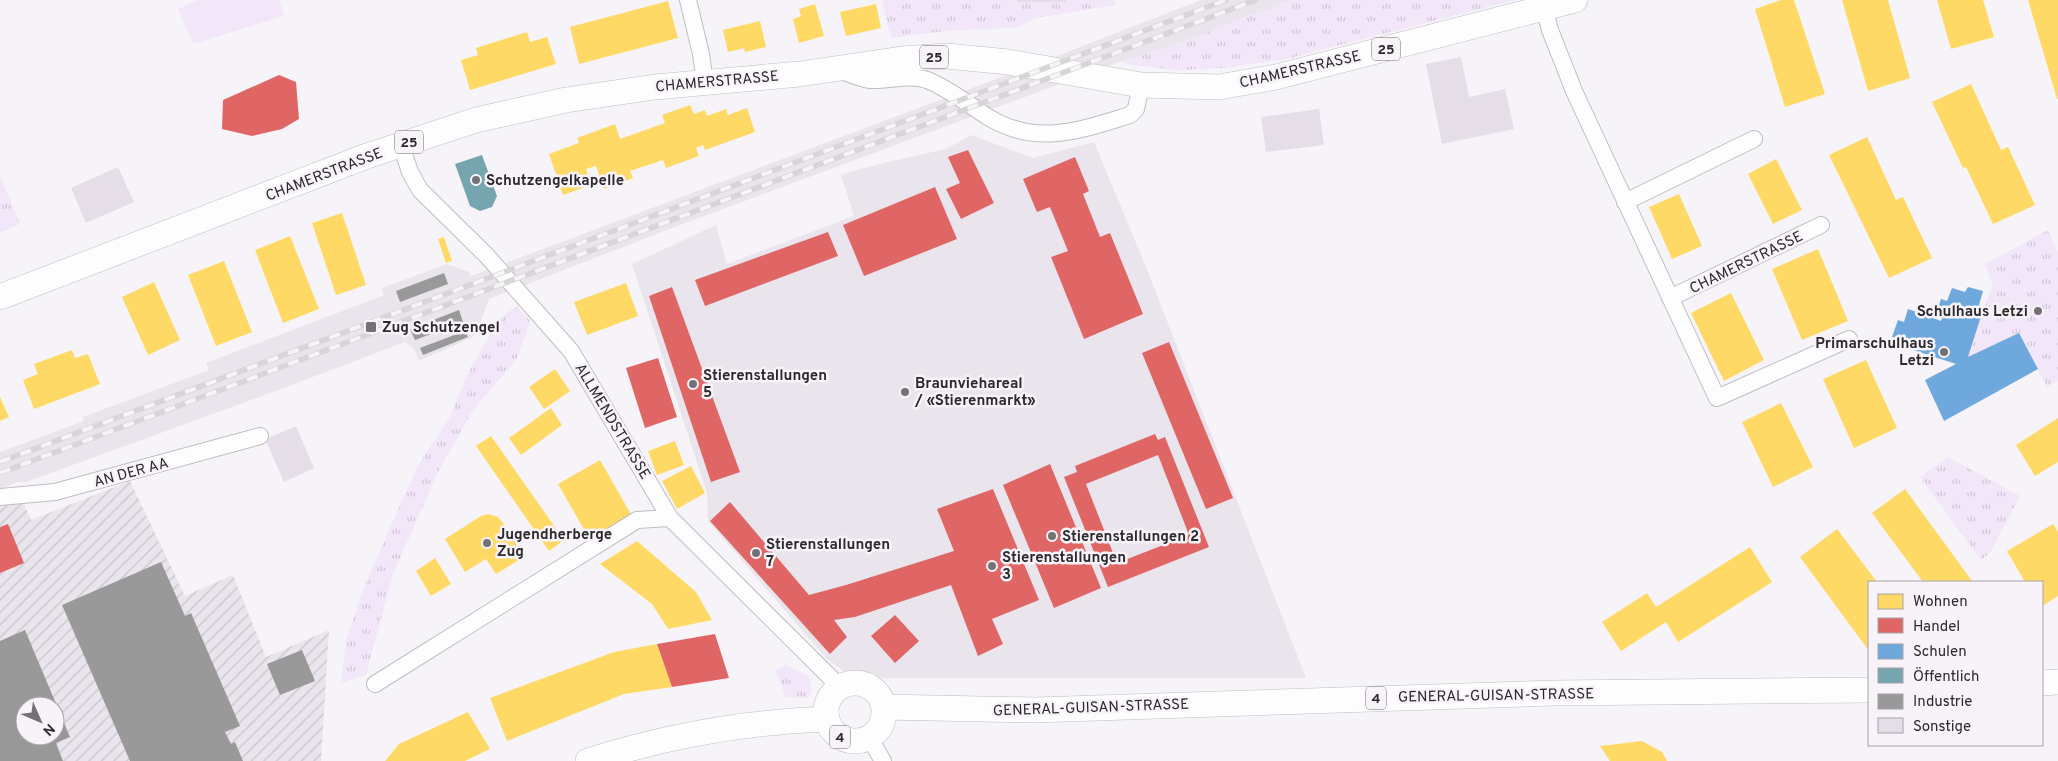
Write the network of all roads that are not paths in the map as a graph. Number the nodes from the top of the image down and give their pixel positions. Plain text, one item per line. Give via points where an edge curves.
1 (688, 0) edge
2 (1575, 0) edge
3 (1544, 8) junction
4 (838, 70) junction
5 (705, 82) junction
6 (1140, 85) junction
7 (1754, 139) dead end
8 (401, 145) junction
9 (1625, 202) junction
10 (1821, 225) dead end
11 (0, 297) edge
12 (1670, 298) junction
13 (1849, 339) dead end
14 (260, 436) dead end
15 (0, 497) edge
16 (670, 518) junction
17 (2058, 682) edge
18 (375, 684) dead end
19 (2043, 684) edge
20 (838, 688) junction
21 (1868, 690) edge
22 (884, 707) junction
23 (827, 719) junction
24 (869, 737) junction
25 (588, 761) edge
26 (883, 761) edge

1 - 5 street
2 - 3 main road, CHAMERSTRASSE / 25
3 - 6 main road, CHAMERSTRASSE / 25 via 1276,77 1208,88
3 - 9 street, CHAMERSTRASSE via 1574,91
4 - 5 main road, CHAMERSTRASSE / 25
4 - 6 main road, CHAMERSTRASSE / 25 via 902,59 947,56 1015,63
4 - 6 street, CHAMERSTRASSE via 869,80 916,77 929,81 996,122 1020,132 1048,135 1072,132 1130,115 1136,110
5 - 8 main road, CHAMERSTRASSE / 25 via 566,100 476,120
7 - 9 street
8 - 11 main road, CHAMERSTRASSE / 25
8 - 16 street, ALLMENDSTRASSE via 420,190 487,256 571,351
9 - 12 street, CHAMERSTRASSE
10 - 12 street, CHAMERSTRASSE
12 - 13 street, CHAMERSTRASSE via 1716,398
14 - 15 street, AN DER AA via 55,492
16 - 18 street via 637,520
16 - 20 street, ALLMENDSTRASSE
17 - 19 main road
20 - 22 main road via 854,683 870,687
20 - 23 main road, 4 via 829,699
21 - 22 main road, GENERAL-GUISAN-STRASSE / 4 via 1554,694 1035,710
22 - 24 main road, 4 via 881,724
23 - 24 main road, 4 via 840,737 854,741
23 - 25 main road, 4 via 722,728 621,750
24 - 26 street

